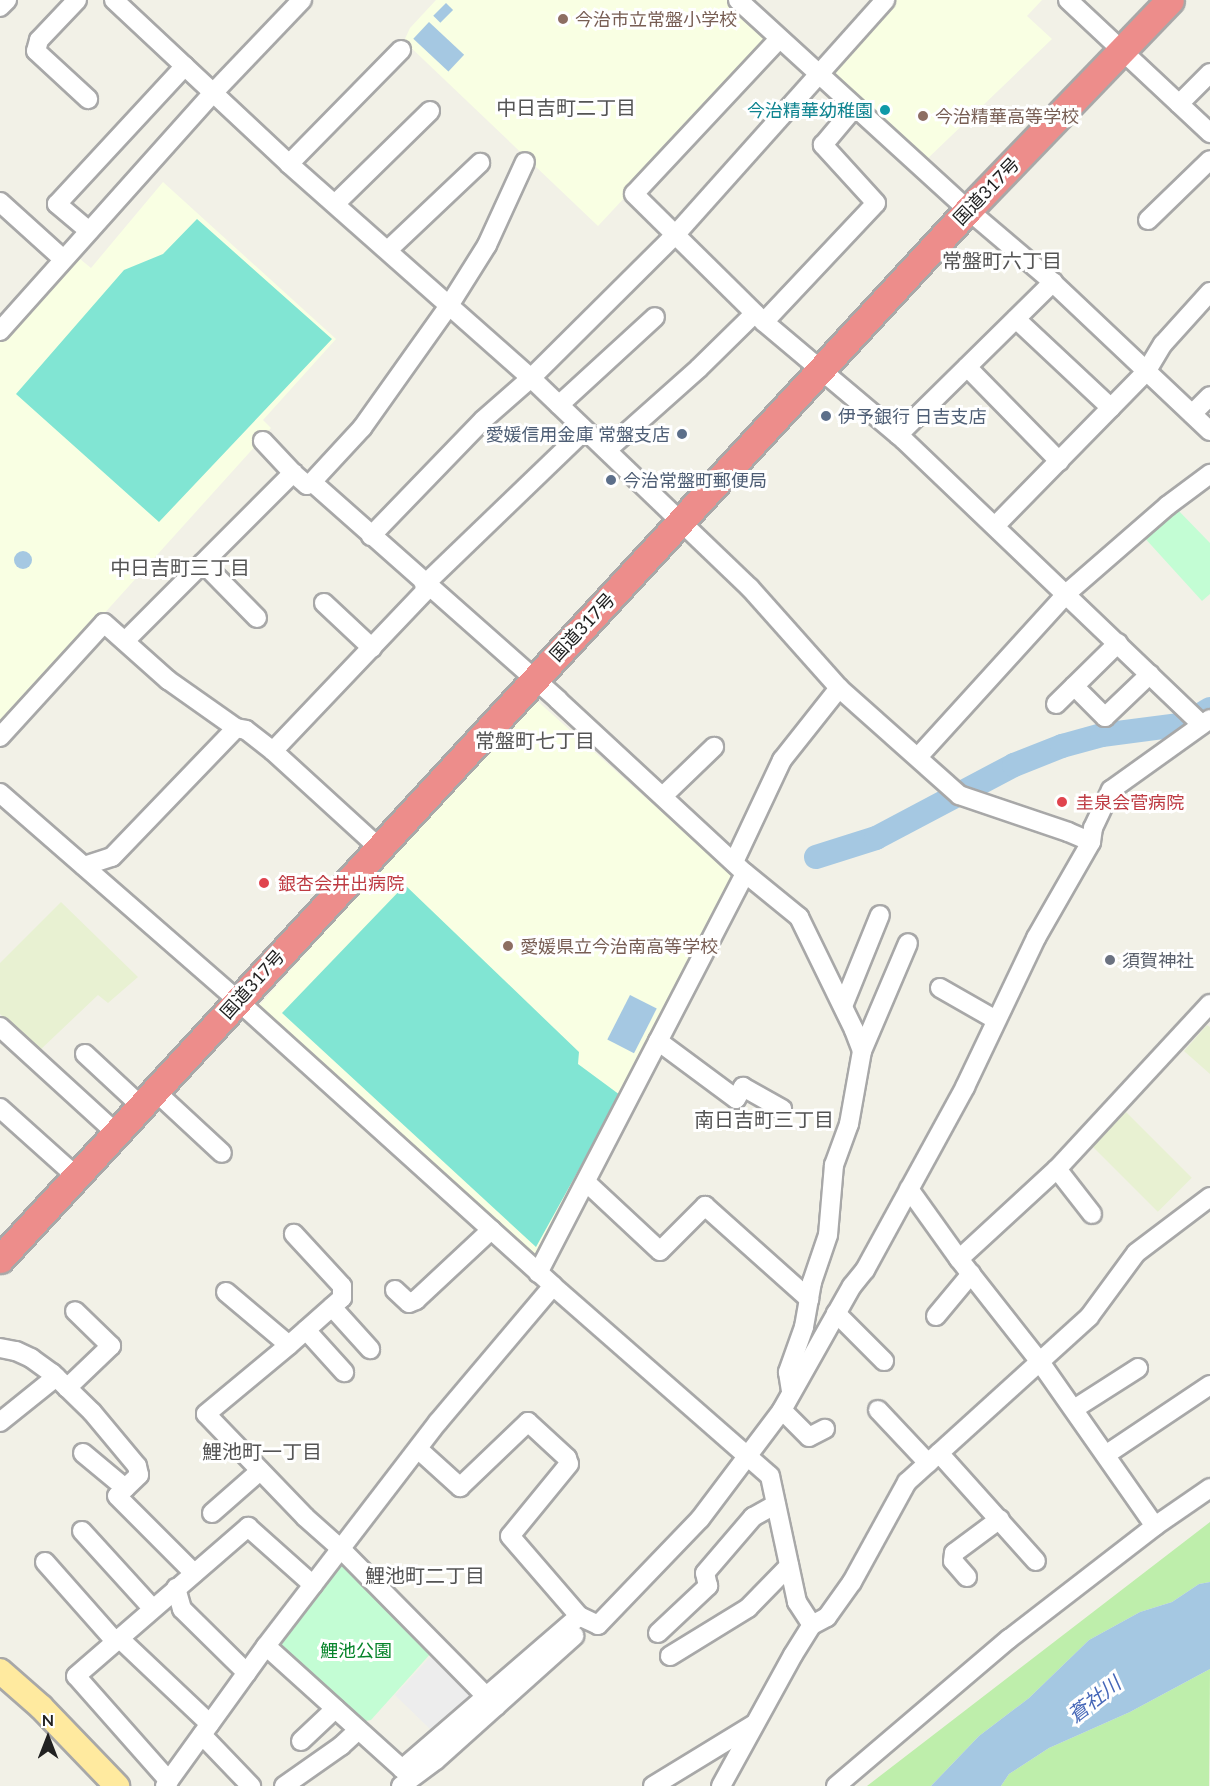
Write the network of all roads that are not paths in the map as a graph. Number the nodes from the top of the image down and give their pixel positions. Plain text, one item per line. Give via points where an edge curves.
1 (7, 0) edge
2 (77, 0) edge
3 (114, 0) edge
4 (302, 0) edge
5 (738, 0) edge
6 (885, 0) edge
7 (1068, 0) edge
8 (1170, 0) edge
9 (0, 7) edge
10 (779, 39) junction
11 (401, 50) dead end
12 (1122, 51) junction
13 (185, 66) junction
14 (1210, 73) edge
15 (816, 74) junction
16 (213, 93) junction
17 (88, 99) dead end
18 (1179, 104) junction
19 (855, 108) junction
20 (430, 111) dead end
21 (1210, 133) edge
22 (1210, 160) edge
23 (480, 162) dead end
24 (525, 162) dead end
25 (289, 164) junction
26 (0, 202) edge
27 (335, 204) junction
28 (968, 210) junction
29 (1148, 219) dead end
30 (89, 231) junction
31 (676, 234) junction
32 (388, 250) junction
33 (63, 260) junction
34 (1053, 282) junction
35 (1210, 292) edge
36 (450, 304) junction
37 (655, 317) dead end
38 (759, 317) junction
39 (1016, 319) junction
40 (0, 331) edge
41 (967, 367) junction
42 (820, 372) junction
43 (1146, 372) junction
44 (531, 378) junction
45 (1210, 396) edge
46 (559, 405) junction
47 (1111, 408) junction
48 (1192, 414) junction
49 (585, 430) junction
50 (1210, 430) edge
51 (898, 435) junction
52 (263, 441) dead end
53 (607, 450) junction
54 (1059, 461) junction
55 (293, 473) junction
56 (1210, 474) edge
57 (312, 482) junction
58 (681, 520) junction
59 (995, 526) junction
60 (371, 536) junction
61 (203, 563) junction
62 (426, 587) junction
63 (1067, 593) junction
64 (324, 603) dead end
65 (257, 618) dead end
66 (125, 641) junction
67 (1118, 643) junction
68 (372, 648) junction
69 (1150, 674) junction
70 (532, 680) junction
71 (1074, 686) junction
72 (839, 688) junction
73 (1056, 704) dead end
74 (1205, 721) edge
75 (236, 728) junction
76 (0, 737) edge
77 (714, 747) dead end
78 (273, 751) junction
79 (918, 757) junction
80 (0, 793) edge
81 (663, 796) junction
82 (1091, 842) junction
83 (378, 847) junction
84 (84, 866) junction
85 (740, 868) junction
86 (880, 915) dead end
87 (908, 943) dead end
88 (940, 988) dead end
89 (237, 1000) junction
90 (1210, 1004) edge
91 (843, 1005) junction
92 (996, 1020) junction
93 (0, 1027) edge
94 (658, 1041) junction
95 (862, 1050) junction
96 (85, 1054) dead end
97 (148, 1099) junction
98 (0, 1108) edge
99 (782, 1109) dead end
100 (116, 1134) junction
101 (222, 1153) dead end
102 (1057, 1169) junction
103 (77, 1177) junction
104 (586, 1182) junction
105 (909, 1189) junction
106 (1210, 1197) edge
107 (1092, 1214) dead end
108 (492, 1230) junction
109 (294, 1234) dead end
110 (0, 1259) edge
111 (959, 1259) junction
112 (538, 1273) junction
113 (971, 1274) junction
114 (553, 1286) junction
115 (395, 1290) dead end
116 (226, 1292) dead end
117 (809, 1299) junction
118 (332, 1307) junction
119 (75, 1311) dead end
120 (836, 1313) junction
121 (936, 1316) dead end
122 (306, 1330) junction
123 (289, 1345) junction
124 (0, 1348) edge
125 (369, 1349) dead end
126 (884, 1362) dead end
127 (1040, 1362) junction
128 (1138, 1368) dead end
129 (344, 1372) dead end
130 (62, 1382) junction
131 (1210, 1385) edge
132 (791, 1391) junction
133 (1074, 1409) junction
134 (782, 1410) junction
135 (878, 1410) dead end
136 (0, 1422) edge
137 (825, 1429) dead end
138 (418, 1449) junction
139 (83, 1453) dead end
140 (1107, 1454) junction
141 (747, 1456) junction
142 (934, 1458) junction
143 (260, 1471) junction
144 (125, 1488) junction
145 (1210, 1488) edge
146 (776, 1504) junction
147 (212, 1513) dead end
148 (1000, 1519) junction
149 (1155, 1526) junction
150 (82, 1531) dead end
151 (341, 1549) junction
152 (1036, 1561) dead end
153 (45, 1562) dead end
154 (789, 1566) junction
155 (194, 1573) junction
156 (967, 1577) dead end
157 (313, 1585) junction
158 (176, 1588) junction
159 (152, 1608) junction
160 (584, 1618) junction
161 (812, 1625) junction
162 (658, 1633) dead end
163 (117, 1640) junction
164 (266, 1647) junction
165 (670, 1656) dead end
166 (0, 1671) edge
167 (247, 1673) junction
168 (491, 1701) junction
169 (335, 1709) junction
170 (755, 1724) junction
171 (206, 1729) junction
172 (357, 1730) junction
173 (301, 1742) dead end
174 (167, 1783) edge
175 (117, 1786) edge
176 (251, 1786) edge
177 (284, 1786) edge
178 (401, 1786) edge
179 (653, 1786) edge
180 (721, 1786) edge
181 (836, 1786) edge

1 - 9 street
2 - 17 street via 39,40 36,51
3 - 13 street
4 - 16 street
5 - 10 street
6 - 15 street
7 - 12 street
8 - 12 highway, 国道317号
10 - 15 street
10 - 31 street via 634,194
11 - 25 street
12 - 18 street
12 - 28 highway, 国道317号
13 - 16 street
13 - 30 street via 57,204
14 - 18 street
15 - 19 street
15 - 31 street
16 - 25 street
16 - 30 street
18 - 21 street
19 - 28 street
19 - 38 street via 823,145 876,203
20 - 27 street
22 - 29 street
23 - 32 street
24 - 36 street via 487,245
25 - 27 street
26 - 33 street
27 - 32 street
28 - 34 street
28 - 42 highway, 国道317号
30 - 33 street
31 - 38 street
31 - 44 street
32 - 36 street
33 - 40 street
34 - 39 street
34 - 43 street
35 - 43 street via 1163,344
36 - 44 street
36 - 57 street via 362,428
37 - 46 street
38 - 42 street
38 - 53 street
39 - 41 street
39 - 47 street
41 - 51 street
41 - 54 street
42 - 51 street
42 - 58 highway, 国道317号
43 - 47 street
43 - 48 street
44 - 46 street
44 - 60 street via 483,420
45 - 48 street
46 - 49 street
47 - 54 street
48 - 50 street
49 - 53 street
49 - 62 street
51 - 59 street
52 - 55 street
53 - 58 street
54 - 59 street
55 - 57 street via 307,485
55 - 61 street
56 - 63 street
57 - 60 street
58 - 70 highway, 国道317号
58 - 72 street via 750,588
59 - 63 street
60 - 62 street
61 - 65 street
61 - 66 street
62 - 68 street
62 - 70 street
63 - 67 street
63 - 79 street
64 - 68 street
66 - 75 street via 168,680
66 - 76 street via 104,623
67 - 69 street
67 - 71 street
68 - 78 street
69 - 71 street via 1105,717
69 - 74 street
70 - 81 street
70 - 83 highway, 国道317号
71 - 73 street
72 - 79 street
72 - 85 street via 782,760
74 - 82 street via 1111,790 1093,828
75 - 78 street via 246,730
75 - 84 street via 112,857
77 - 81 street
78 - 83 street
79 - 82 street via 959,795
80 - 84 street
81 - 85 street
82 - 92 street via 1036,938
83 - 89 highway, 国道317号
84 - 89 street
85 - 91 street via 799,917
85 - 94 street
86 - 91 street
87 - 95 street
88 - 92 street
89 - 97 highway, 国道317号
89 - 108 street
90 - 102 street
91 - 95 street
92 - 105 street via 965,1087
93 - 100 street
94 - 99 street via 736,1099 743,1087
94 - 104 street
95 - 117 street via 849,1124 834,1164 828,1236
96 - 97 street
97 - 100 highway, 国道317号
97 - 101 street
98 - 103 street
100 - 103 highway, 国道317号
102 - 107 street
102 - 111 street
103 - 110 highway, 国道317号
104 - 112 street
104 - 117 street via 660,1251 705,1206
105 - 111 street
105 - 120 street via 865,1270
106 - 127 street via 1136,1253 1089,1317
108 - 112 street
108 - 115 street via 416,1300 409,1303
109 - 118 street via 342,1286 342,1298
111 - 113 street
112 - 114 street
113 - 121 street
113 - 127 street
114 - 138 street
114 - 141 street
116 - 123 street
117 - 132 street via 788,1372
118 - 122 street
118 - 125 street
119 - 130 street via 111,1346
120 - 126 street
120 - 132 street
122 - 123 street
122 - 129 street
123 - 143 street via 206,1414
124 - 130 street via 31,1358
127 - 133 street
127 - 142 street
128 - 133 street
130 - 136 street
130 - 144 street via 137,1466 139,1475
131 - 140 street
132 - 134 street
133 - 140 street
134 - 137 street via 809,1437
134 - 141 street
135 - 142 street
138 - 151 street
138 - 160 street via 460,1487 528,1422 567,1458 569,1464 510,1536
139 - 144 street
140 - 149 street
141 - 146 street via 770,1476
141 - 160 street via 700,1519 598,1625
142 - 148 street
142 - 161 street via 907,1482 852,1582 827,1617
143 - 147 street
143 - 151 street
144 - 155 street via 117,1496
145 - 149 street
146 - 154 street
146 - 162 street via 753,1517 705,1573 708,1586
148 - 152 street
148 - 156 street via 954,1553 953,1561
149 - 181 street via 1009,1639
150 - 159 street
151 - 157 street
151 - 168 street
153 - 163 street
154 - 161 street via 797,1602
154 - 165 street via 748,1608
155 - 157 street via 248,1527
155 - 158 street
157 - 164 street
158 - 159 street
158 - 167 street via 182,1609
159 - 163 street
160 - 168 street
161 - 170 street
163 - 171 street
163 - 174 street via 76,1676
164 - 167 street
164 - 169 street
166 - 175 main road
167 - 171 street
168 - 172 street via 402,1769
168 - 178 street via 436,1761
169 - 172 street
169 - 173 street
170 - 179 street
170 - 180 street
171 - 174 street
171 - 176 street
172 - 177 street

